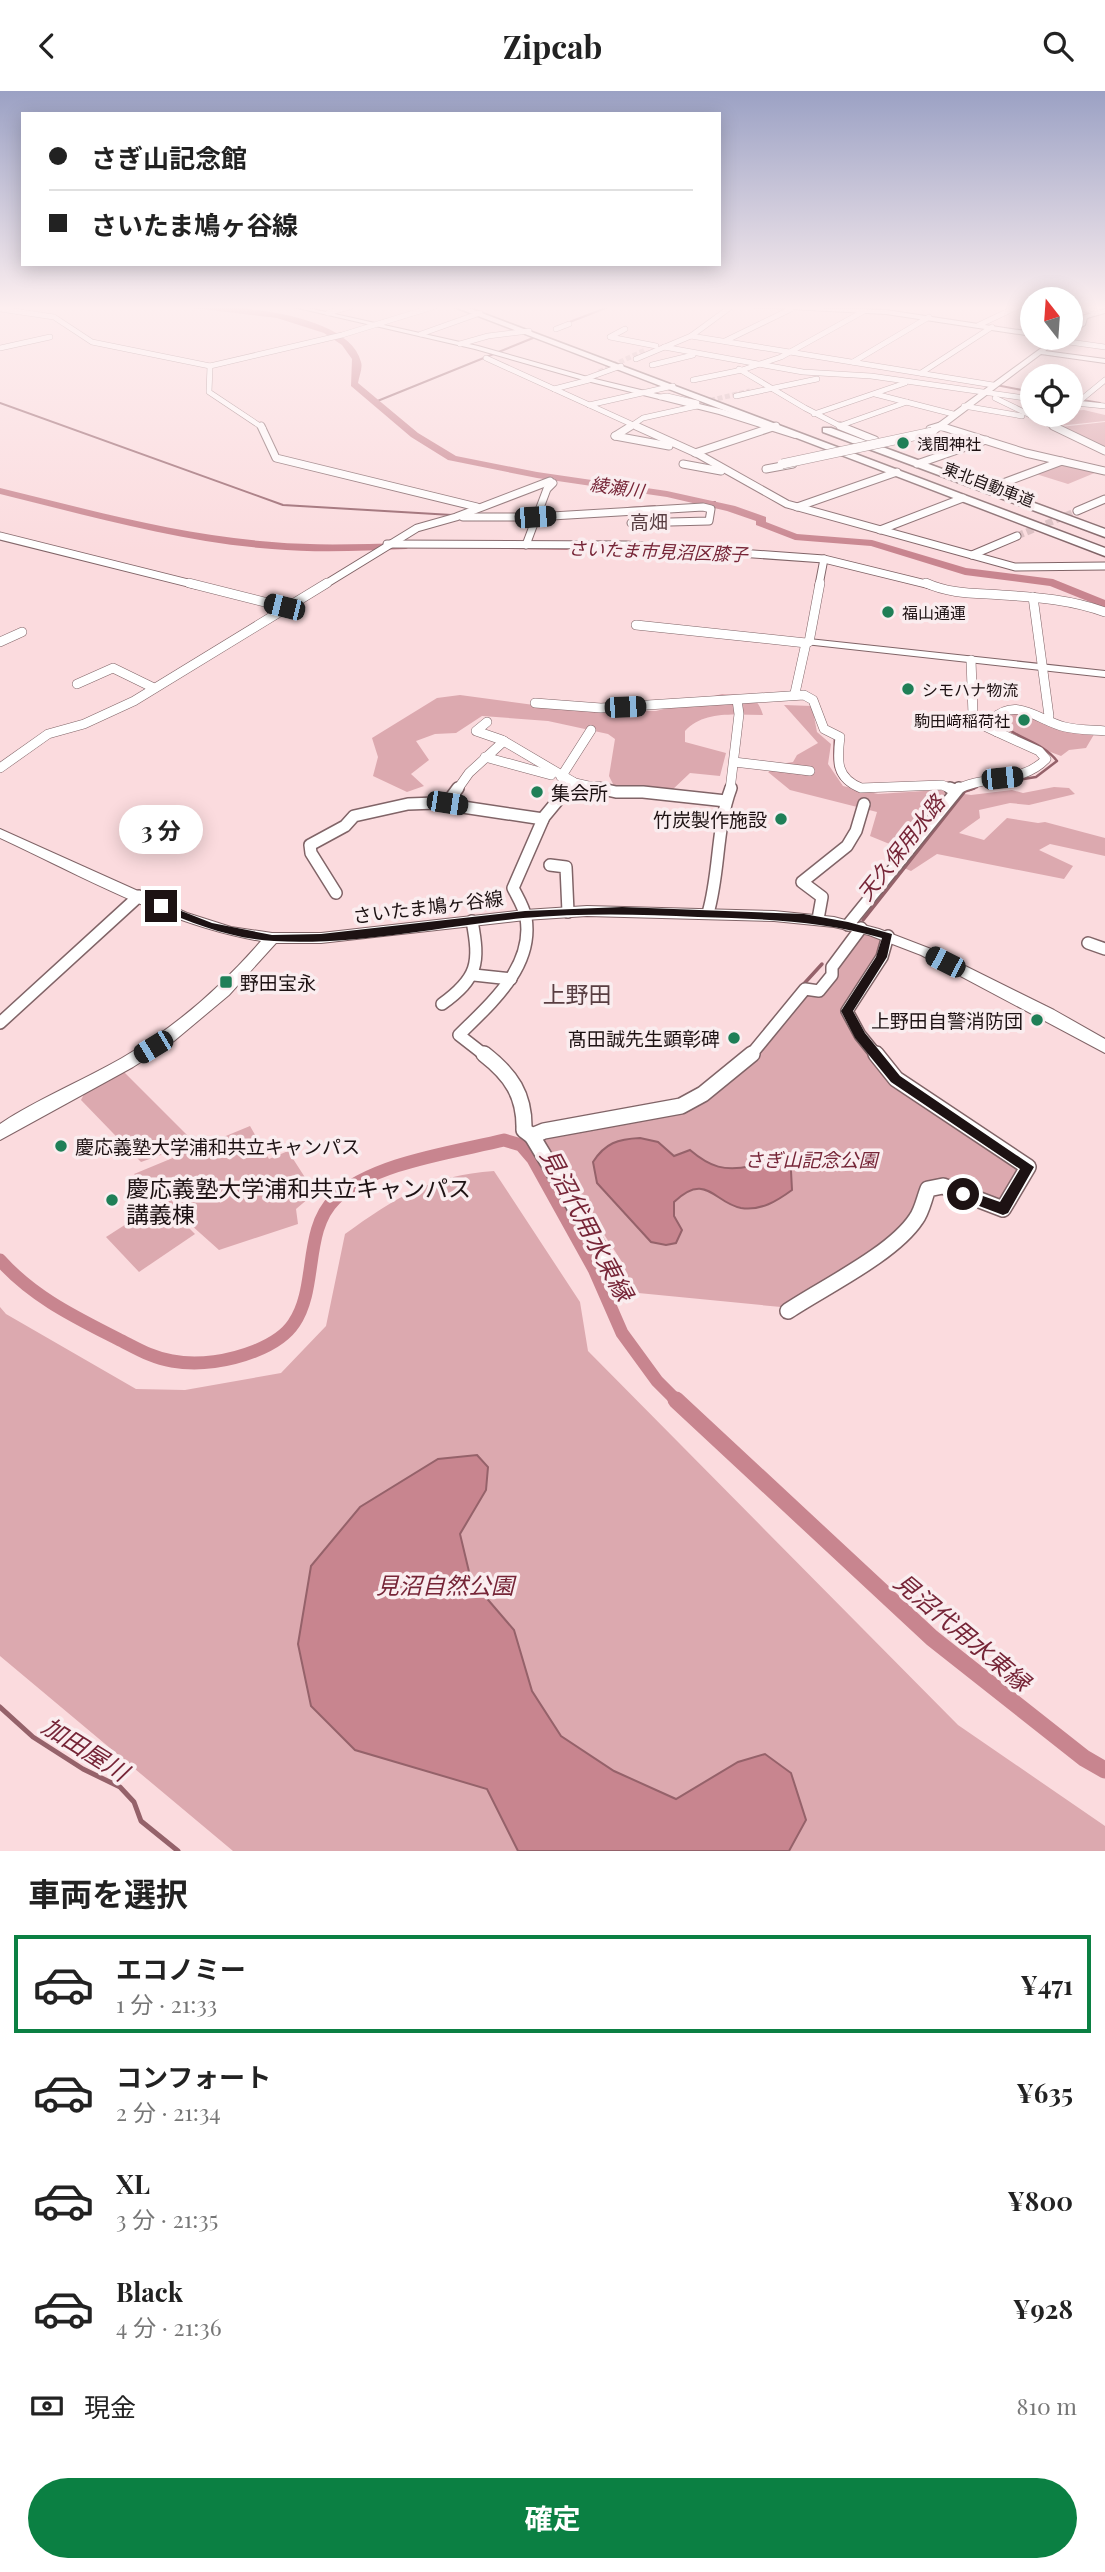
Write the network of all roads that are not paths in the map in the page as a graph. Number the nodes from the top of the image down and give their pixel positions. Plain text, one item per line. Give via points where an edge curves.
1 (209, 388) edge
2 (624, 388) edge
3 (666, 388) edge
4 (678, 388) edge
5 (687, 388) edge
6 (693, 388) edge
7 (715, 388) edge
8 (763, 388) edge
9 (775, 388) edge
10 (891, 388) edge
11 (946, 388) edge
12 (989, 388) edge
13 (554, 389) edge
14 (725, 392) junction
15 (647, 394) junction
16 (874, 394) junction
17 (982, 394) junction
18 (1020, 398) edge
19 (907, 402) junction
20 (700, 404) junction
21 (1083, 404) edge
22 (589, 405) junction
23 (762, 405) dead end
24 (964, 406) junction
25 (1105, 406) edge
26 (1020, 410) edge
27 (953, 414) junction
28 (1020, 415) edge
29 (810, 417) junction
30 (634, 425) junction
31 (839, 426) junction
32 (940, 426) junction
33 (772, 427) junction
34 (1058, 427) edge
35 (875, 440) junction
36 (986, 440) junction
37 (862, 443) junction
38 (686, 449) junction
39 (1105, 451) edge
40 (846, 452) junction
41 (696, 453) junction
42 (1062, 461) junction
43 (782, 464) joint
44 (917, 464) junction
45 (766, 469) junction
46 (1105, 471) edge
47 (757, 472) dead end
48 (897, 472) junction
49 (732, 473) junction
50 (986, 489) junction
51 (963, 498) junction
52 (1105, 499) edge
53 (478, 507) junction
54 (797, 507) junction
55 (634, 510) junction
56 (1077, 511) tunnel mouth
57 (458, 516) junction
58 (535, 517) junction
59 (631, 523) junction
60 (880, 530) junction
61 (1105, 533) edge
62 (0, 535) edge
63 (1017, 536) tunnel mouth
64 (1105, 539) edge
65 (385, 545) junction
66 (526, 545) junction
67 (626, 545) junction
68 (1105, 545) edge
69 (1105, 552) edge
70 (972, 555) junction
71 (824, 559) junction
72 (1105, 566) edge
73 (1033, 598) junction
74 (284, 607) junction
75 (1105, 612) edge
76 (636, 625) dead end
77 (22, 632) dead end
78 (0, 642) edge
79 (807, 643) junction
80 (971, 660) junction
81 (1042, 668) junction
82 (1105, 674) edge
83 (77, 684) dead end
84 (155, 688) junction
85 (795, 693) junction
86 (737, 700) junction
87 (535, 703) dead end
88 (1045, 719) junction
89 (487, 722) dead end
90 (591, 730) dead end
91 (1105, 730) edge
92 (997, 732) junction
93 (504, 741) junction
94 (485, 757) junction
95 (734, 762) junction
96 (0, 768) edge
97 (810, 771) dead end
98 (566, 779) junction
99 (955, 790) junction
100 (726, 801) junction
101 (447, 803) junction
102 (864, 804) dead end
103 (543, 818) junction
104 (0, 833) edge
105 (550, 865) dead end
106 (336, 893) dead end
107 (139, 896) junction
108 (568, 912) junction
109 (708, 913) junction
110 (525, 915) junction
111 (818, 919) junction
112 (472, 921) junction
113 (855, 927) junction
114 (888, 936) junction
115 (272, 938) junction
116 (1088, 943) dead end
117 (1105, 949) edge
118 (474, 975) junction
119 (511, 979) junction
120 (442, 1005) dead end
121 (0, 1022) edge
122 (1105, 1047) edge
123 (0, 1133) edge
124 (533, 1136) junction
125 (618, 1279) dead end
126 (788, 1311) dead end

1 - 53 street via 263,426 276,458
2 - 15 street
3 - 15 street
4 - 33 highway
5 - 68 highway, 東北自動車道
6 - 64 highway, 東北自動車道
7 - 14 highway
8 - 14 street
9 - 29 street
10 - 16 street
11 - 17 street
12 - 17 street
13 - 22 street
14 - 23 highway
15 - 20 street
15 - 22 street
16 - 19 street
16 - 29 street
17 - 18 street
17 - 24 street
17 - 26 street
19 - 27 street
19 - 31 street
20 - 30 street via 643,418
20 - 33 street
21 - 25 street
22 - 30 street
24 - 27 street
24 - 28 street
27 - 32 street
29 - 31 street
29 - 37 highway
30 - 38 street
30 - 38 street via 615,436
31 - 35 street
32 - 35 street
32 - 36 street
32 - 43 street, bridge via 932,432
33 - 40 highway
33 - 41 street
34 - 39 street
35 - 37 street
36 - 42 street
36 - 44 street
37 - 44 highway
38 - 41 street
40 - 45 street
40 - 48 highway
41 - 49 street
41 - 49 street via 683,464
42 - 46 street
42 - 50 street
43 - 45 street
44 - 50 highway
45 - 47 street
48 - 51 highway
48 - 54 street
49 - 54 street
50 - 61 highway
51 - 60 street
51 - 69 highway
52 - 56 street
53 - 57 street
53 - 58 street via 553,483
54 - 60 street
55 - 58 street
55 - 59 street
55 - 59 street via 711,509 709,521
57 - 58 street
57 - 65 street via 425,524
58 - 66 street
59 - 67 street
60 - 70 street
62 - 74 street
63 - 70 street
65 - 66 street
65 - 74 street
66 - 67 street
67 - 71 street
70 - 72 street via 1014,567
71 - 73 street via 944,591
71 - 79 street
73 - 75 street
73 - 81 street
74 - 84 street
76 - 79 street
77 - 78 street
79 - 80 street
79 - 85 street
80 - 81 street
80 - 92 street via 973,715 978,723
81 - 82 street
81 - 88 street via 1049,716
83 - 84 street via 113,668
84 - 96 street via 84,724 48,734
85 - 86 street
85 - 99 street via 813,700 824,729 840,737 837,761 840,776 848,784 873,788 942,785
86 - 87 street via 585,708
86 - 95 street
88 - 91 street via 1061,726
88 - 92 street via 1029,709 1009,708 993,719
89 - 93 street via 476,731
90 - 98 street
92 - 99 street via 1039,751 1046,759 1023,776 964,783
93 - 94 street
93 - 98 street
94 - 98 street
94 - 101 street
95 - 97 street
95 - 100 street
98 - 100 street via 616,792
98 - 103 street
99 - 113 street
100 - 109 street
101 - 103 street
101 - 106 street via 408,804 354,816 343,828 313,841 311,853
102 - 111 street via 845,848 802,882 822,897
103 - 110 street via 513,888
104 - 107 street, さいたま鳩ヶ谷線
105 - 108 street via 566,867
107 - 115 street, さいたま鳩ヶ谷線 via 210,926
107 - 121 street
108 - 109 street, さいたま鳩ヶ谷線
108 - 110 street, さいたま鳩ヶ谷線
109 - 111 street, さいたま鳩ヶ谷線
110 - 112 street, さいたま鳩ヶ谷線
110 - 119 street via 523,953
111 - 113 street, さいたま鳩ヶ谷線
112 - 115 street, さいたま鳩ヶ谷線 via 321,938
112 - 118 street via 479,954
113 - 114 street, さいたま鳩ヶ谷線
113 - 124 street via 819,991 805,989 746,1061 703,1094 681,1106
114 - 122 street, さいたま鳩ヶ谷線
114 - 126 street via 882,957 847,1011 860,1035 896,1079 1028,1167 1003,1209 943,1186 928,1189 908,1229
115 - 123 street via 221,995 181,1028
116 - 117 street
118 - 119 street
118 - 120 street
119 - 124 street via 459,1035 511,1077 524,1102 524,1130
124 - 125 street

